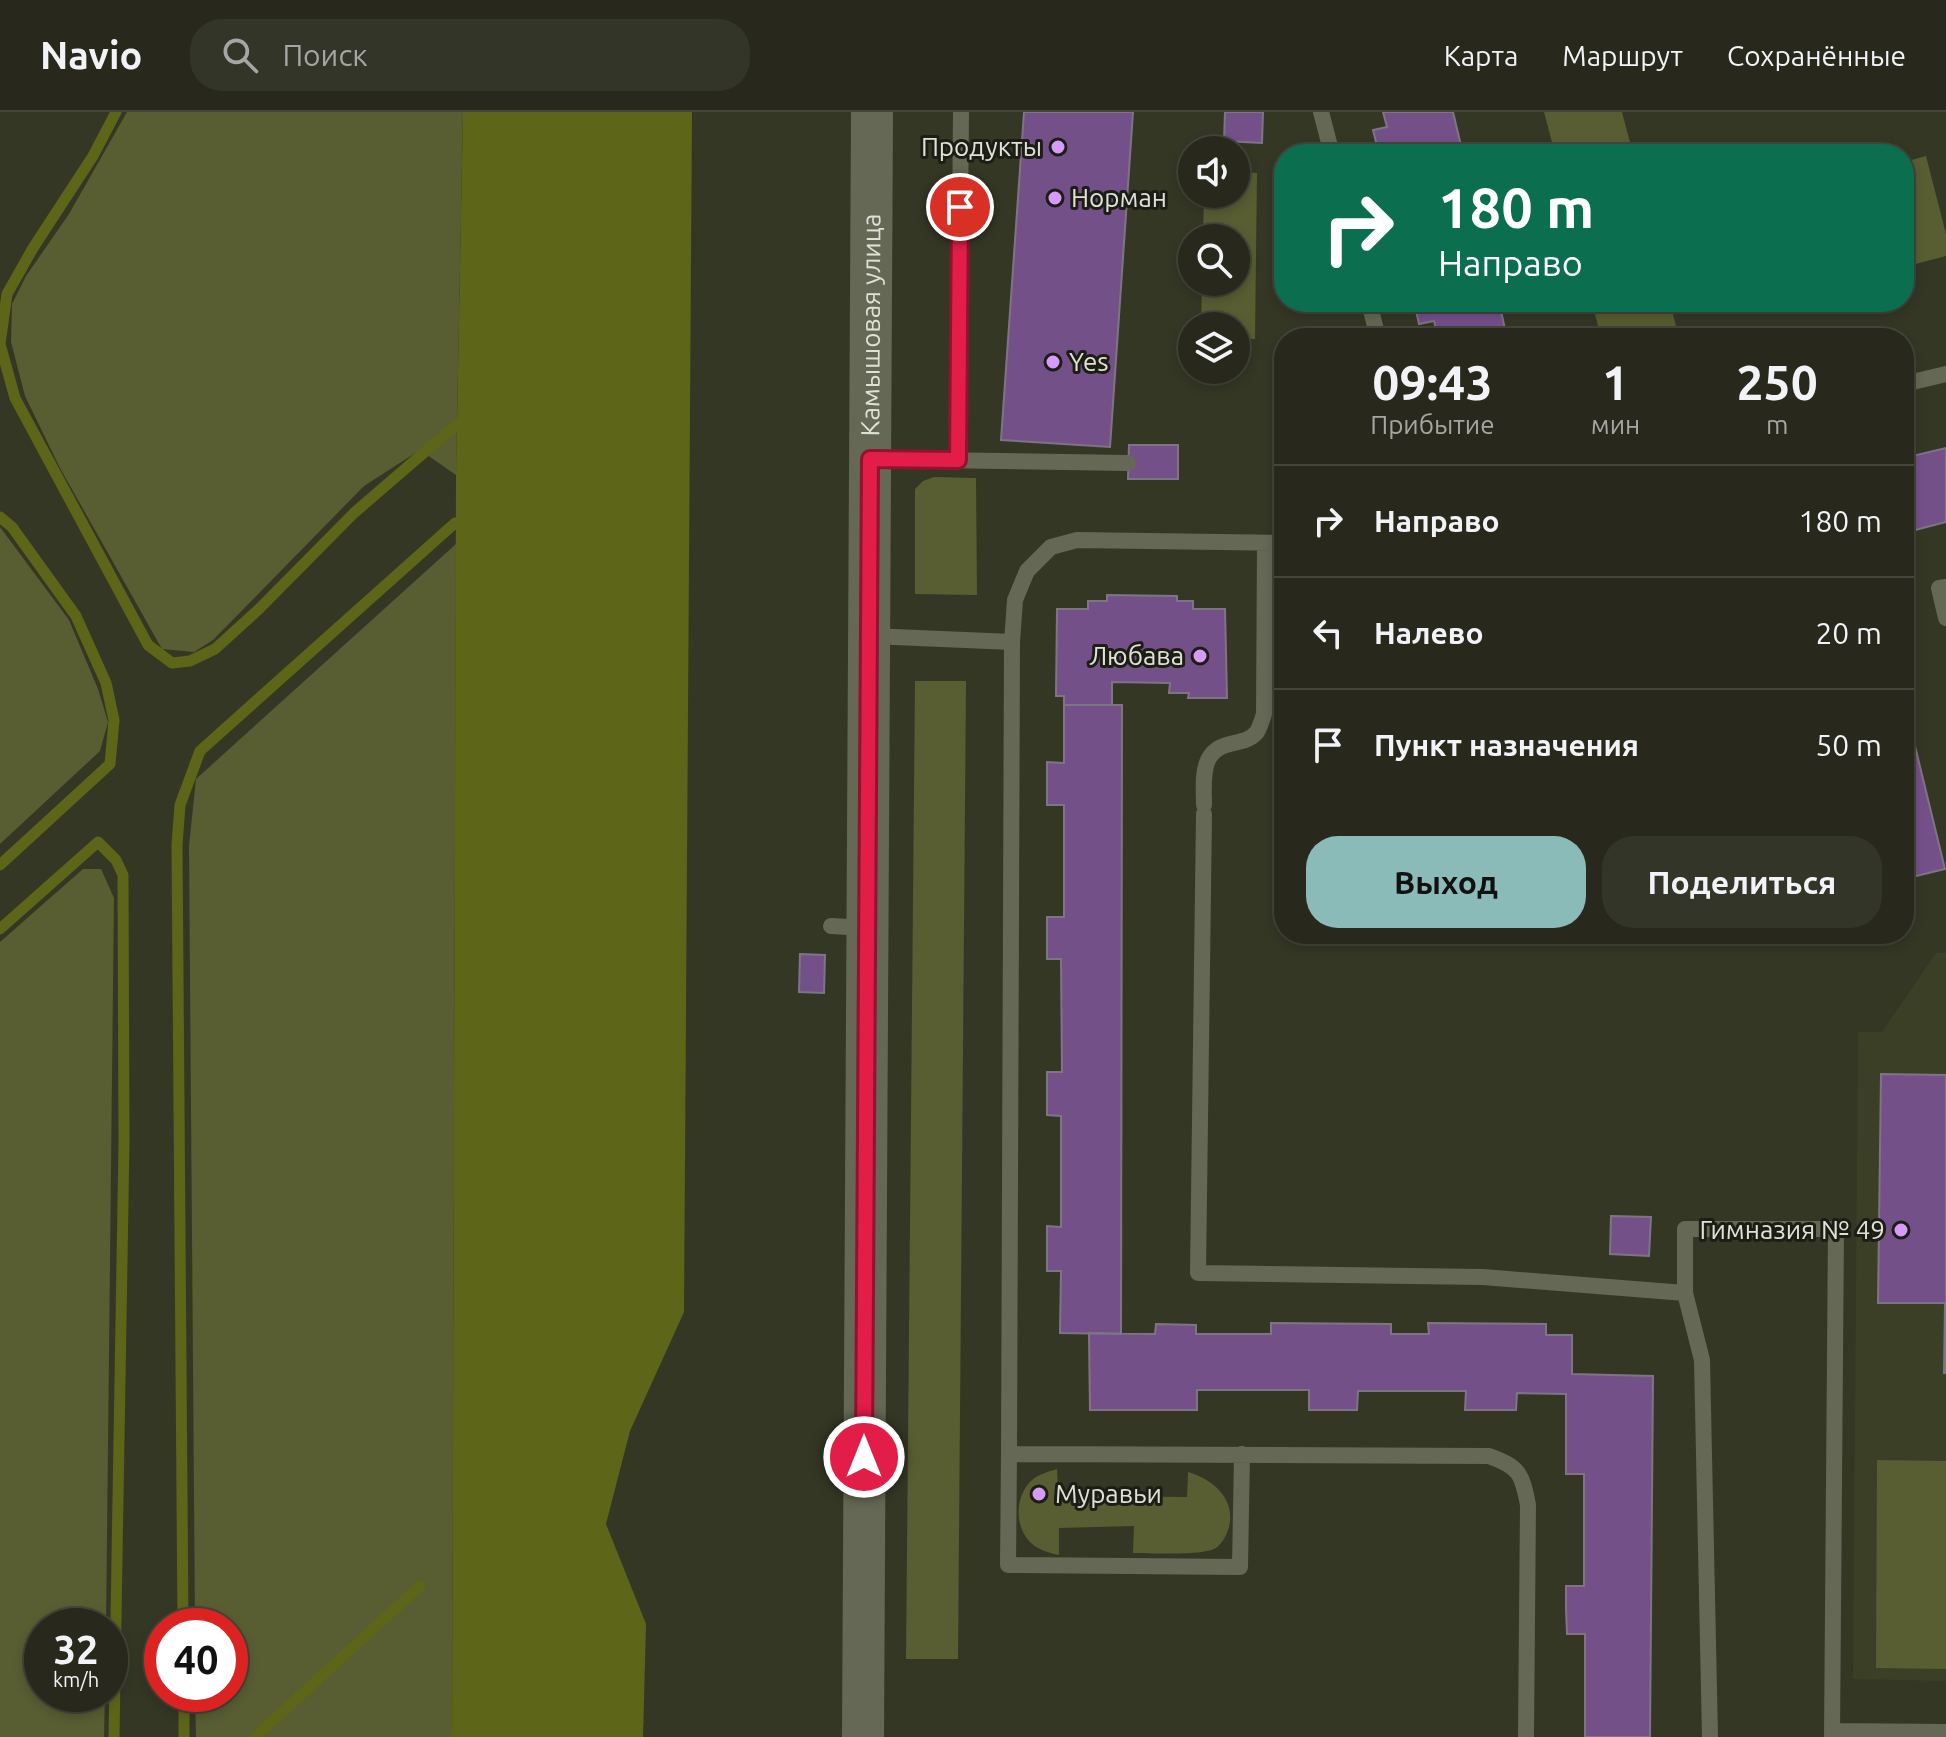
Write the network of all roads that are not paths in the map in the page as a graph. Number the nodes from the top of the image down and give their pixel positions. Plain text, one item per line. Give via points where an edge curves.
1 (872, 112) edge
2 (961, 112) edge
3 (1321, 112) edge
4 (1329, 144) edge
5 (1946, 374) edge
6 (1914, 382) edge
7 (870, 459) junction
8 (958, 460) junction
9 (1128, 463) dead end
10 (1265, 544) junction
11 (1274, 544) edge
12 (1946, 587) edge
13 (1946, 618) edge
14 (869, 636) junction
15 (1012, 642) junction
16 (1685, 1293) junction
17 (1009, 1454) junction
18 (1242, 1454) junction
19 (1946, 1732) edge
20 (1832, 1734) edge
21 (863, 1737) edge
22 (1526, 1737) edge
23 (1710, 1737) edge

1 - 7 street, Камышовая улица
2 - 8 lane
3 - 4 lane
5 - 6 lane
7 - 8 lane
7 - 14 street, Камышовая улица
8 - 9 lane
10 - 11 lane
10 - 15 lane via 1077,540 1051,547 1027,571 1015,600
10 - 16 lane via 1264,714 1249,739 1217,748 1204,777 1198,1273 1483,1277
12 - 13 lane via 1939,588
14 - 15 lane
14 - 21 street, Камышовая улица via 849,927
15 - 17 lane
16 - 20 lane via 1685,1229 1836,1229
16 - 23 lane via 1702,1360
17 - 18 lane
17 - 18 lane via 1008,1565 1240,1567
18 - 22 lane via 1489,1456 1510,1464 1523,1480 1528,1505
19 - 20 lane

